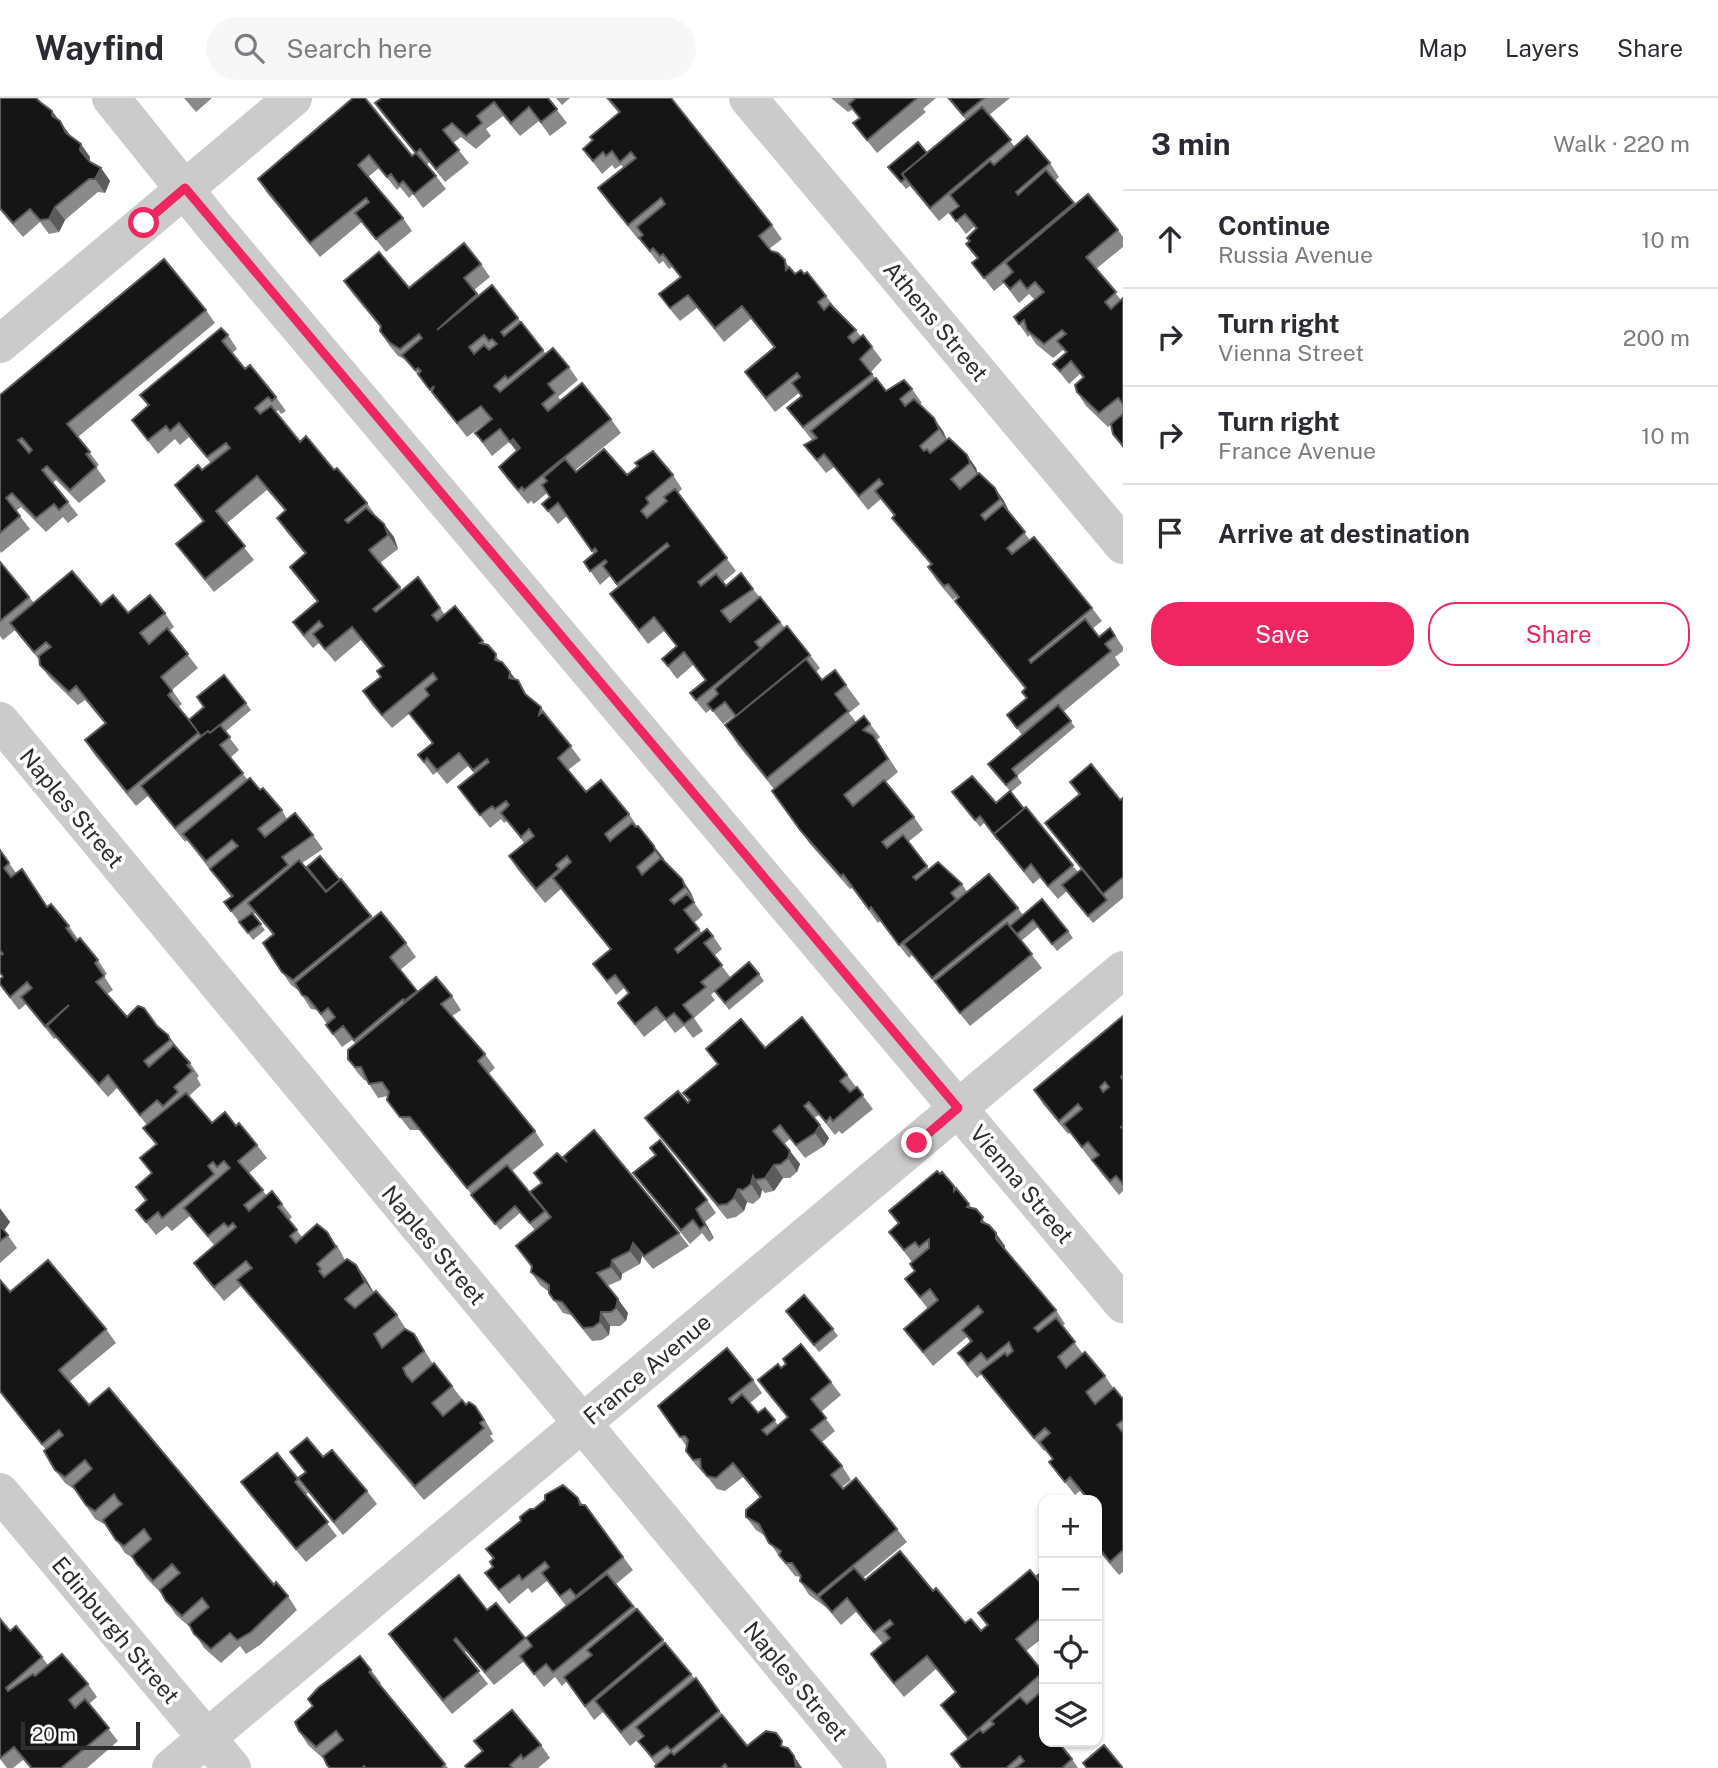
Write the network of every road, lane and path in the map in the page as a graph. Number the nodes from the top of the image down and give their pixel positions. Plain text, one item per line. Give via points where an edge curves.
1 (111, 98) edge
2 (293, 98) edge
3 (748, 98) edge
4 (185, 188) junction
5 (0, 344) edge
6 (1123, 545) edge
7 (0, 721) edge
8 (1123, 970) edge
9 (958, 1108) junction
10 (1123, 1304) edge
11 (581, 1423) junction
12 (0, 1492) edge
13 (206, 1738) junction
14 (171, 1768) edge
15 (232, 1768) edge
16 (868, 1768) edge

1 - 4 street, Vienna Street
2 - 4 street
3 - 6 street, Athens Street
4 - 5 street
4 - 9 street, Vienna Street
7 - 11 street, Naples Street
8 - 9 street, France Avenue
9 - 10 street, Vienna Street
9 - 11 street, France Avenue
11 - 13 street, France Avenue
11 - 16 street, Naples Street
12 - 13 street, Edinburgh Street
13 - 14 street, France Avenue
13 - 15 street, Edinburgh Street

